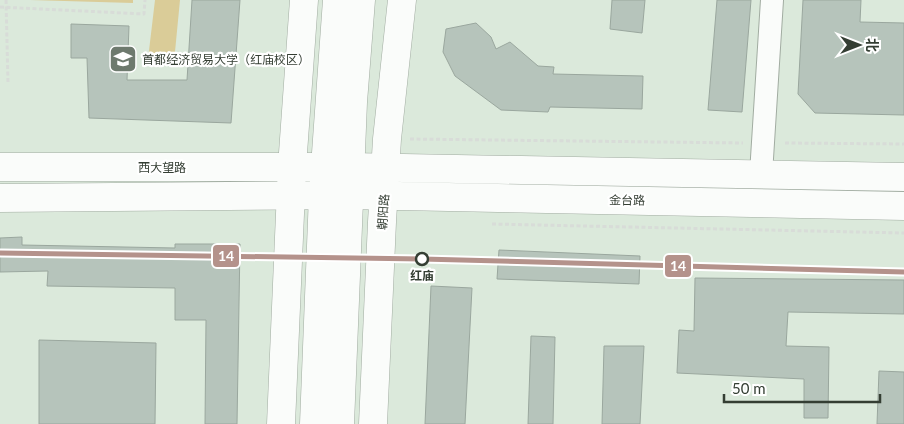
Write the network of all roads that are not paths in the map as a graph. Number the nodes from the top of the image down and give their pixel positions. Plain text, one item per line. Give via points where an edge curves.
1 (304, 0) edge
2 (337, 0) edge
3 (361, 0) edge
4 (402, 0) edge
5 (772, 0) edge
6 (0, 167) edge
7 (292, 167) junction
8 (338, 167) junction
9 (386, 168) junction
10 (761, 174) junction
11 (904, 177) edge
12 (291, 195) junction
13 (323, 195) junction
14 (350, 195) junction
15 (384, 196) junction
16 (0, 198) edge
17 (904, 206) edge
18 (281, 424) edge
19 (314, 424) edge
20 (340, 424) edge
21 (373, 424) edge

1 - 7 main road
2 - 8 main road
3 - 8 main road
4 - 9 main road, 朝阳路
5 - 10 street
6 - 7 main road, 西大望路
7 - 8 main road, 西大望路
7 - 12 main road
8 - 9 main road
8 - 13 main road
8 - 14 main road
9 - 10 main road
9 - 15 main road, 朝阳路
10 - 11 main road
12 - 13 main road
12 - 16 main road
12 - 18 main road
13 - 14 main road, 金台路
13 - 19 main road
14 - 15 main road, 金台路
14 - 20 main road
15 - 17 main road, 金台路
15 - 21 main road, 朝阳路

